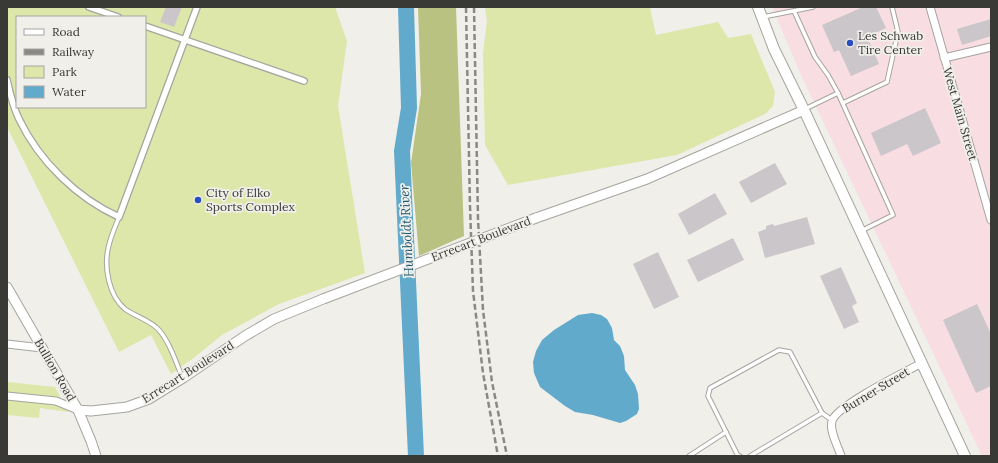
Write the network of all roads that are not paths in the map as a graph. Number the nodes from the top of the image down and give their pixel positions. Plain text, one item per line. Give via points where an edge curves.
1 (89, 7) edge
2 (197, 7) edge
3 (758, 7) edge
4 (813, 7) edge
5 (892, 7) edge
6 (930, 7) edge
7 (794, 11) junction
8 (115, 16) edge
9 (761, 18) junction
10 (146, 26) edge
11 (185, 40) junction
12 (991, 47) edge
13 (944, 58) junction
14 (7, 80) edge
15 (304, 81) dead end
16 (838, 93) junction
17 (843, 103) junction
18 (804, 110) junction
19 (989, 205) edge
20 (119, 217) junction
21 (991, 220) edge
22 (860, 232) junction
23 (7, 287) edge
24 (7, 344) edge
25 (42, 348) junction
26 (922, 363) junction
27 (183, 378) junction
28 (7, 396) edge
29 (78, 410) junction
30 (822, 413) junction
31 (832, 420) junction
32 (726, 432) junction
33 (96, 456) edge
34 (689, 456) edge
35 (740, 456) edge
36 (750, 456) edge
37 (841, 456) edge
38 (965, 456) edge

1 - 8 street
2 - 11 street
3 - 9 main road
4 - 7 lane
5 - 17 lane via 898,32 887,82
6 - 13 street, West Main Street
7 - 9 lane
7 - 16 lane via 815,57
9 - 18 main road
10 - 11 street
11 - 15 street
11 - 20 street
12 - 13 street
13 - 19 street, West Main Street
14 - 20 street via 18,118 48,164 84,196
16 - 17 lane
16 - 18 lane
17 - 22 lane via 893,215
18 - 22 main road
18 - 27 street, Errecart Boulevard, bridge via 647,180 536,218 274,319
19 - 21 street, West Main Street
20 - 27 lane via 108,251 107,268 111,286 118,301 125,308 145,319 159,331
22 - 26 main road
23 - 25 street, Bullion Road
24 - 25 street
25 - 29 street, Bullion Road
26 - 31 street, Burner Street via 863,395 840,410
26 - 38 main road
27 - 29 street, Errecart Boulevard via 149,399 127,407
28 - 29 street via 56,401
29 - 33 street, Bullion Road
30 - 31 lane
30 - 32 lane via 790,352 779,350 710,388 708,396
30 - 36 lane
31 - 37 street via 834,437
32 - 34 lane
32 - 35 lane

